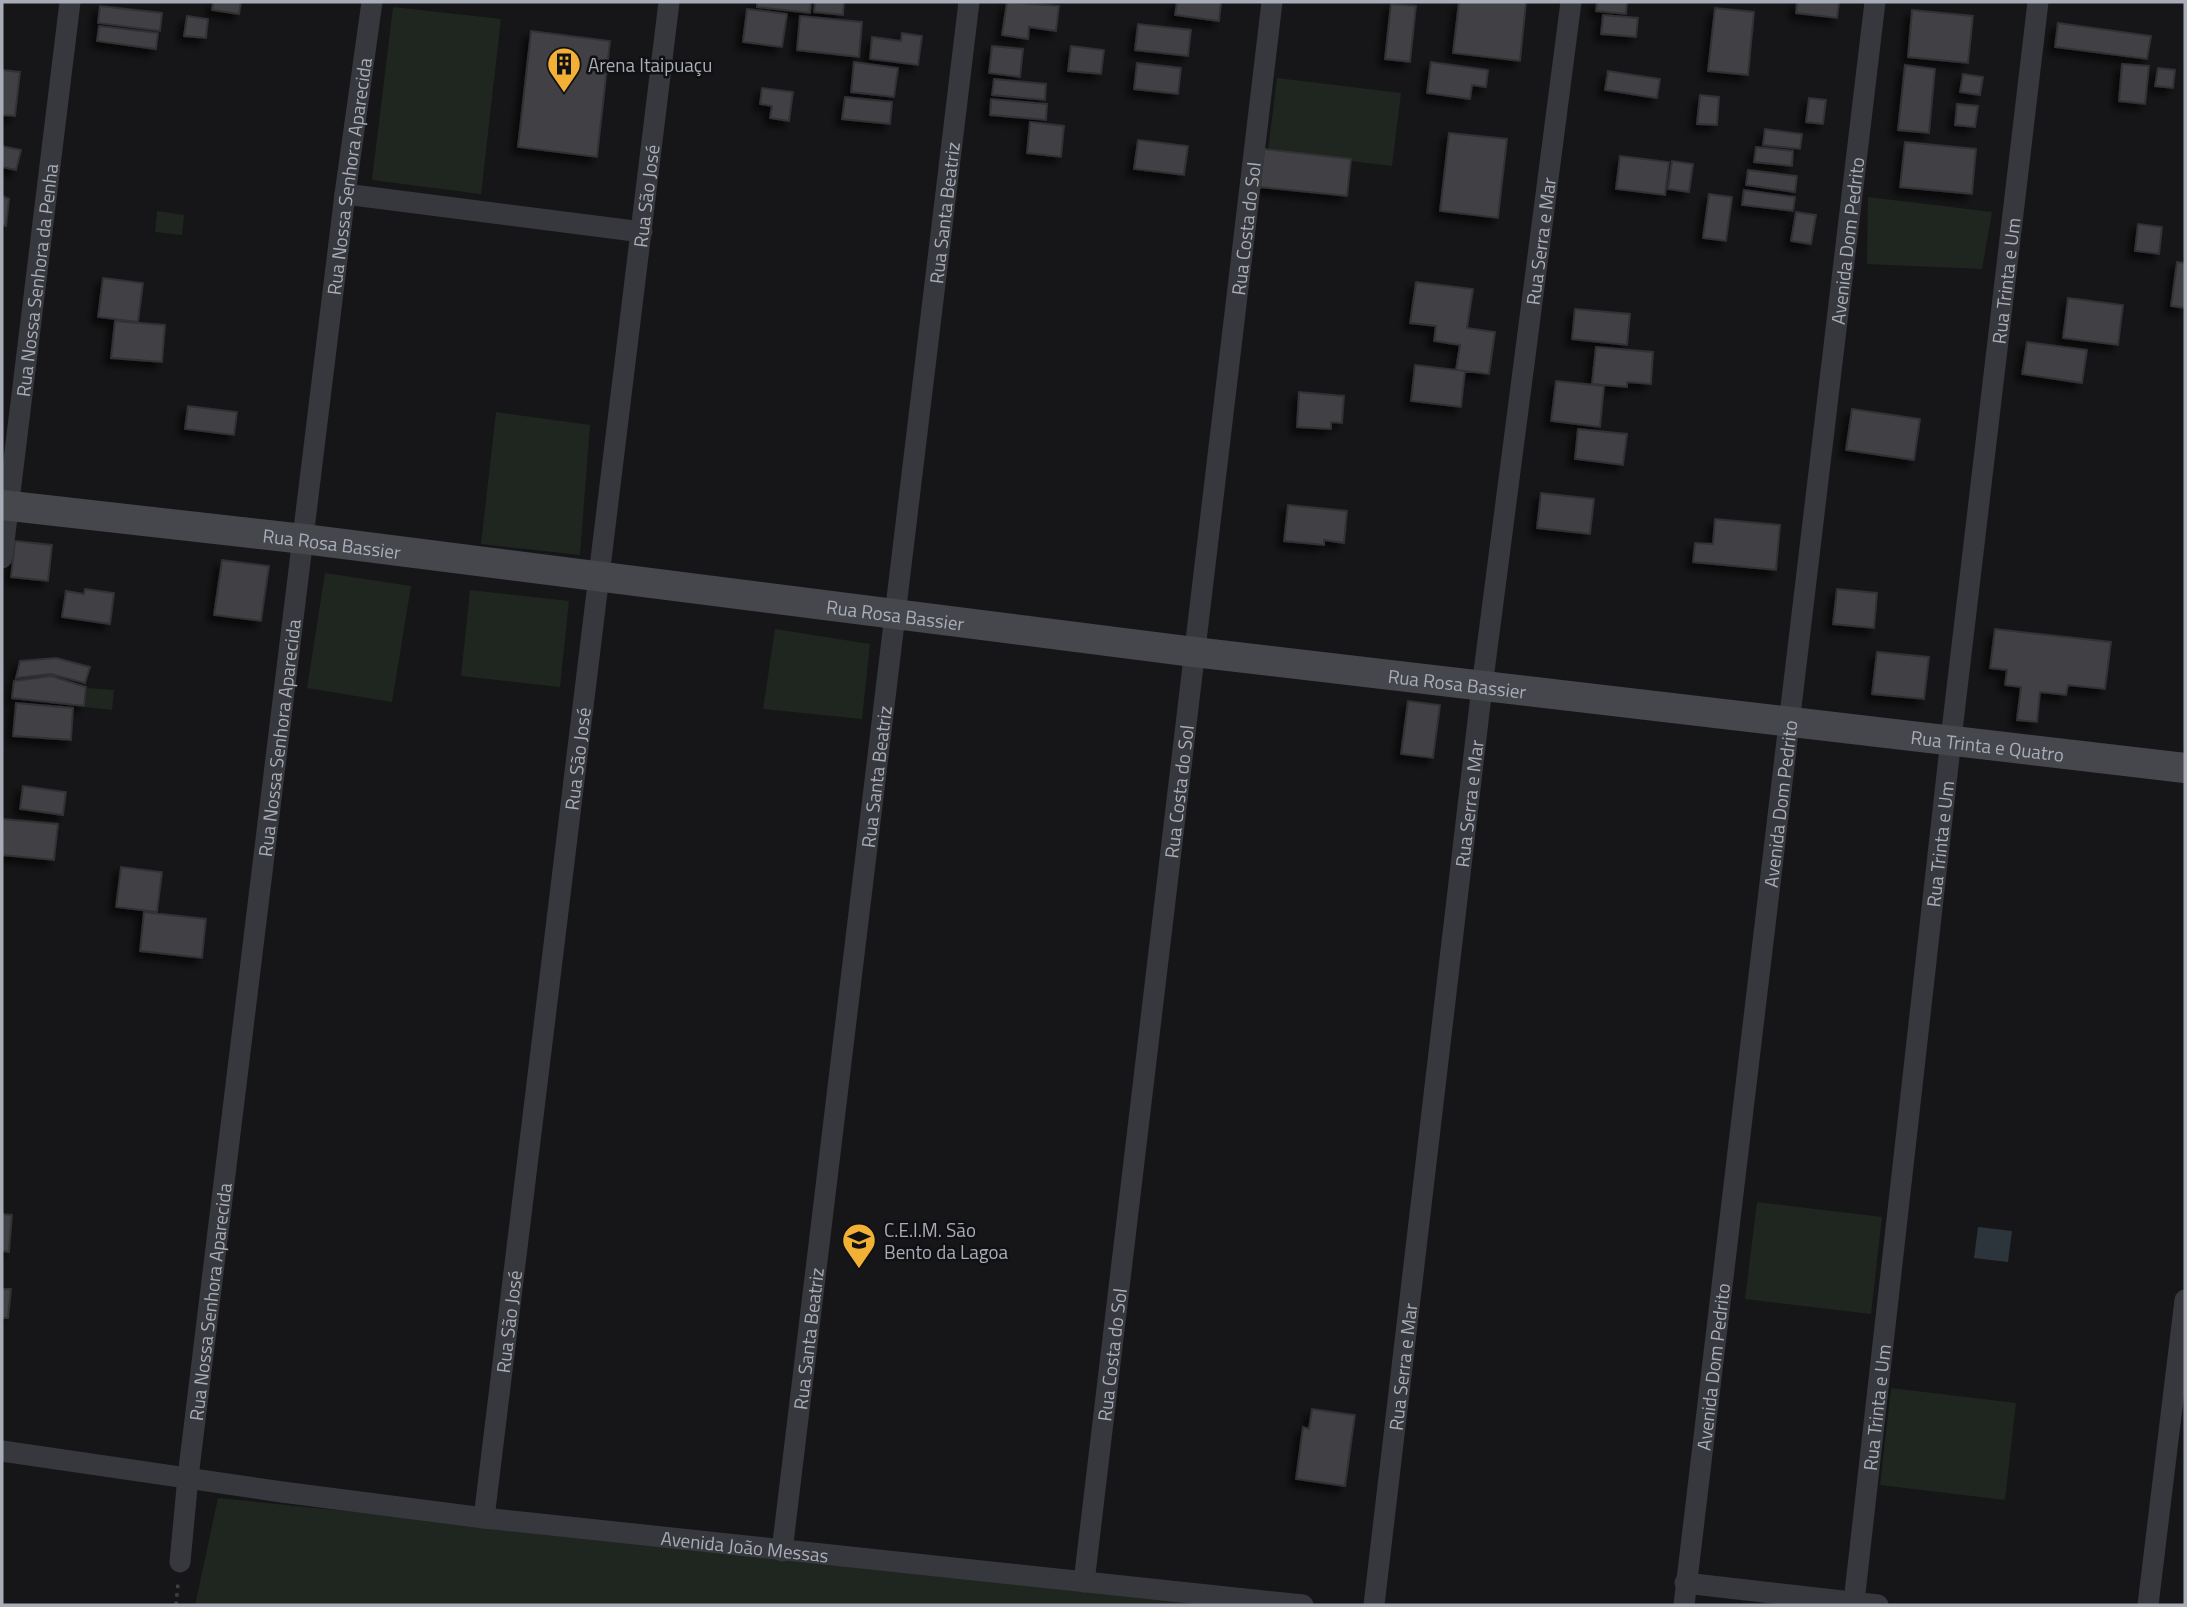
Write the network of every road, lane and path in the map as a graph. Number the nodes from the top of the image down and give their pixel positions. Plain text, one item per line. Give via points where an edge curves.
1 (70, 2) edge
2 (372, 2) edge
3 (669, 2) edge
4 (969, 2) edge
5 (1272, 2) edge
6 (1571, 2) edge
7 (1875, 2) edge
8 (2038, 2) edge
9 (345, 194) junction
10 (642, 232) junction
11 (5, 506) edge
12 (304, 539) junction
13 (2, 558) edge
14 (598, 577) junction
15 (894, 614) junction
16 (1194, 652) junction
17 (1482, 687) junction
18 (1789, 722) junction
19 (1951, 739) junction
20 (2185, 768) edge
21 (2185, 1300) edge
22 (2, 1451) edge
23 (188, 1477) junction
24 (484, 1518) junction
25 (782, 1551) junction
26 (180, 1562) dead end
27 (1084, 1582) junction
28 (1685, 1583) junction
29 (1854, 1602) junction
30 (1303, 1605) edge
31 (1374, 1605) edge
32 (1684, 1605) edge
33 (1878, 1605) edge
34 (2148, 1605) edge

1 - 11 street, Rua Nossa Senhora da Penha
2 - 9 street, Rua Nossa Senhora Aparecida
3 - 10 street, Rua São José
4 - 15 street, Rua Santa Beatriz
5 - 16 street, Rua Costa do Sol
6 - 17 street, Rua Serra e Mar
7 - 18 street, Avenida Dom Pedrito
8 - 19 street, Rua Trinta e Um
9 - 10 street
9 - 12 street, Rua Nossa Senhora Aparecida
10 - 14 street, Rua São José
11 - 12 street, Rua Rosa Bassier
11 - 13 street, Rua Nossa Senhora da Penha
12 - 14 street, Rua Rosa Bassier
12 - 23 street, Rua Nossa Senhora Aparecida
14 - 15 street, Rua Rosa Bassier
14 - 24 street, Rua São José
15 - 16 street, Rua Rosa Bassier
15 - 25 street, Rua Santa Beatriz
16 - 17 street, Rua Rosa Bassier
16 - 27 street, Rua Costa do Sol
17 - 18 street, Rua Rosa Bassier
17 - 31 street, Rua Serra e Mar
18 - 19 street, Rua Trinta e Quatro
18 - 28 street, Avenida Dom Pedrito
19 - 20 street, Rua Trinta e Quatro
19 - 29 street, Rua Trinta e Um
21 - 34 street
22 - 23 street, Avenida João Messas
23 - 24 street, Avenida João Messas
23 - 26 street, Rua Nossa Senhora Aparecida
24 - 25 street, Avenida João Messas
25 - 27 street, Avenida João Messas
27 - 30 street, Avenida João Messas
28 - 29 street
28 - 32 street, Avenida Dom Pedrito
29 - 33 street

